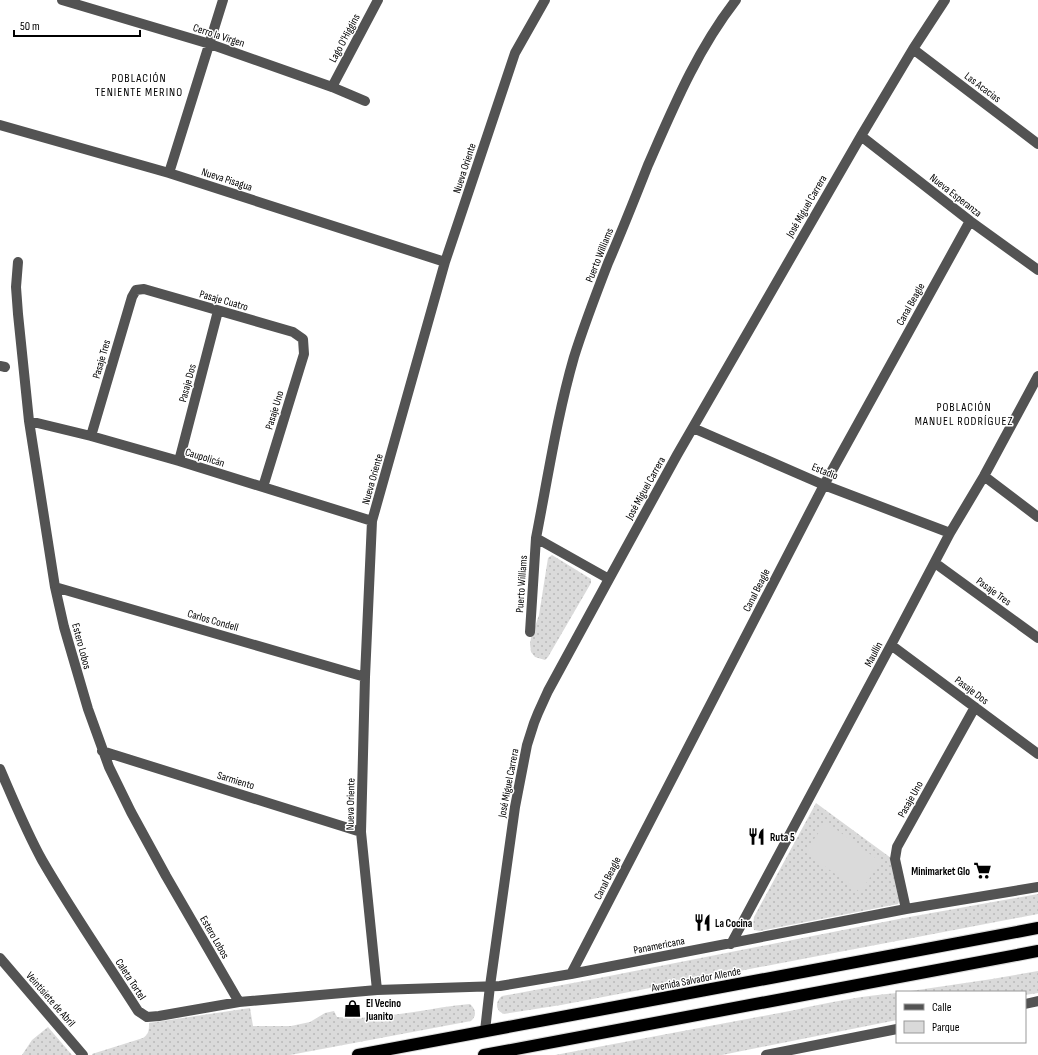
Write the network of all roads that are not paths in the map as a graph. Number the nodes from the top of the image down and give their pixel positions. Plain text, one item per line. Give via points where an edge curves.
1 (62, 0) edge
2 (223, 0) edge
3 (378, 0) edge
4 (545, 0) edge
5 (736, 0) edge
6 (945, 0) edge
7 (210, 44) junction
8 (913, 49) junction
9 (332, 86) junction
10 (365, 101) dead end
11 (0, 125) edge
12 (860, 136) junction
13 (1038, 144) edge
14 (169, 173) junction
15 (970, 221) junction
16 (18, 262) dead end
17 (445, 262) junction
18 (1038, 270) edge
19 (136, 290) joint
20 (218, 311) junction
21 (303, 340) joint
22 (1038, 376) edge
23 (1036, 388) edge
24 (29, 421) junction
25 (693, 428) junction
26 (91, 436) junction
27 (179, 462) junction
28 (984, 476) junction
29 (824, 485) junction
30 (263, 487) junction
31 (1038, 517) edge
32 (372, 521) junction
33 (950, 533) junction
34 (536, 538) junction
35 (935, 563) junction
36 (609, 579) junction
37 (55, 587) junction
38 (530, 632) dead end
39 (1038, 638) edge
40 (891, 645) junction
41 (365, 677) junction
42 (976, 708) junction
43 (102, 751) junction
44 (1038, 754) edge
45 (0, 769) edge
46 (361, 832) junction
47 (1038, 887) edge
48 (906, 909) junction
49 (1038, 928) edge
50 (731, 944) junction
51 (1038, 951) edge
52 (0, 958) edge
53 (571, 974) junction
54 (490, 986) junction
55 (377, 990) junction
56 (1038, 1001) edge
57 (239, 1002) junction
58 (1026, 1004) edge
59 (896, 1029) edge
60 (485, 1031) junction
61 (83, 1055) edge
62 (358, 1055) edge
63 (484, 1055) edge
64 (766, 1055) edge

1 - 7 street, Cerro la Virgen
2 - 7 street
3 - 9 street, Lago O'Higgins
4 - 17 street, Nueva Oriente via 515,53
5 - 34 street, Puerto Williams via 694,63 633,201 588,314 559,417
6 - 8 street, José Miguel Carrera
7 - 9 street, Cerro la Virgen
7 - 14 street
8 - 12 street, José Miguel Carrera
8 - 13 street, Las Acacias
9 - 10 street, Cerro la Virgen
11 - 14 street, Nueva Pisagua
12 - 15 street, Nueva Esperanza
12 - 25 street, José Miguel Carrera
14 - 17 street, Nueva Pisagua
15 - 18 street, Nueva Esperanza
15 - 29 street, Canal Beagle
16 - 24 street, Estero Lobos via 16,287
17 - 32 street, Nueva Oriente
19 - 20 street, Pasaje Cuatro via 144,289
19 - 26 street, Pasaje Tres
20 - 21 street, Pasaje Cuatro via 293,332
20 - 27 street, Pasaje Dos
21 - 30 street, Pasaje Uno via 304,354
22 - 23 street, Maullín
23 - 28 street, Maullín
24 - 26 street, Caupolicán
24 - 37 street, Estero Lobos
25 - 29 street, Estadio
25 - 36 street, José Miguel Carrera
26 - 27 street, Caupolicán
27 - 30 street, Caupolicán
28 - 31 street
28 - 33 street, Maullín
29 - 33 street, Estadio
29 - 53 street, Canal Beagle
30 - 32 street, Caupolicán
32 - 41 street, Nueva Oriente
33 - 35 street, Maullín
34 - 36 street
34 - 38 street, Puerto Williams
35 - 39 street, Pasaje Tres
35 - 40 street, Maullín
36 - 54 street, José Miguel Carrera via 548,692 530,734 514,807
37 - 41 street, Carlos Condell
37 - 43 street, Estero Lobos via 78,676
40 - 42 street, Pasaje Dos
40 - 50 street, Maullín
41 - 46 street, Nueva Oriente
42 - 44 street, Pasaje Dos
42 - 48 street, Pasaje Uno via 897,847 895,859
43 - 46 street, Sarmiento
43 - 57 street, Estero Lobos via 131,812
45 - 57 street, Caleta Tortel via 42,858 138,1011 147,1017 159,1016
46 - 55 street, Nueva Oriente
47 - 48 street, Panamericana
48 - 50 street, Panamericana
49 - 60 highway, Avenida Salvador Allende
50 - 53 street, Panamericana
51 - 63 highway
52 - 61 street, Veintisiete de Abril
53 - 54 street, Panamericana
54 - 55 street, Panamericana
54 - 60 street, José Miguel Carrera
55 - 57 street, Caleta Tortel
56 - 58 street
59 - 64 street
60 - 62 highway, Avenida Salvador Allende

